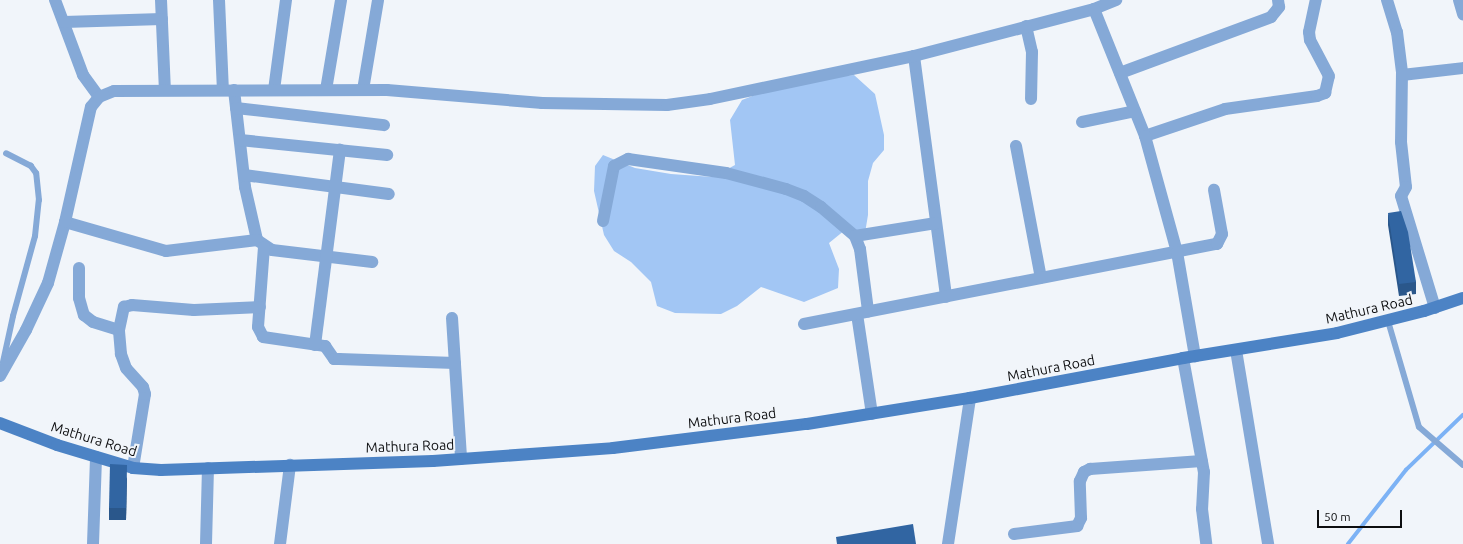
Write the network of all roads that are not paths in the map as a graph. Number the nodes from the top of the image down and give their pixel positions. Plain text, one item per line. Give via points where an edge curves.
1 (56, 0) edge
2 (161, 0) edge
3 (219, 0) edge
4 (286, 0) edge
5 (341, 0) edge
6 (378, 0) edge
7 (1116, 0) edge
8 (1278, 0) edge
9 (1316, 0) edge
10 (1387, 0) edge
11 (1459, 0) edge
12 (1094, 9) junction
13 (1463, 14) edge
14 (162, 19) junction
15 (64, 22) junction
16 (1026, 26) junction
17 (914, 56) junction
18 (1463, 68) edge
19 (1120, 73) junction
20 (1402, 75) junction
21 (164, 90) junction
22 (229, 90) junction
23 (274, 90) junction
24 (326, 90) junction
25 (363, 90) junction
26 (99, 97) junction
27 (1031, 99) dead end
28 (236, 108) junction
29 (1135, 111) junction
30 (1082, 122) dead end
31 (384, 125) dead end
32 (1145, 136) junction
33 (240, 140) junction
34 (1016, 146) dead end
35 (340, 150) junction
36 (6, 152) dead end
37 (387, 155) dead end
38 (244, 175) junction
39 (335, 187) junction
40 (1214, 190) dead end
41 (389, 194) dead end
42 (604, 221) dead end
43 (65, 222) junction
44 (936, 223) junction
45 (855, 236) junction
46 (261, 244) junction
47 (1177, 252) junction
48 (327, 256) junction
49 (372, 262) dead end
50 (79, 268) dead end
51 (1041, 278) junction
52 (946, 297) junction
53 (1463, 298) edge
54 (260, 307) junction
55 (1435, 308) junction
56 (862, 313) junction
57 (452, 318) dead end
58 (1388, 321) junction
59 (804, 324) dead end
60 (119, 330) junction
61 (315, 345) junction
62 (1236, 350) junction
63 (1189, 357) junction
64 (455, 362) junction
65 (1, 374) edge
66 (970, 398) junction
67 (872, 414) junction
68 (0, 423) edge
69 (96, 457) junction
70 (461, 459) junction
71 (1202, 461) junction
72 (1463, 464) edge
73 (290, 465) junction
74 (132, 468) junction
75 (208, 468) junction
76 (1014, 534) dead end
77 (93, 544) edge
78 (206, 544) edge
79 (280, 544) edge
80 (948, 544) edge
81 (1206, 544) edge
82 (1268, 544) edge

1 - 15 street
2 - 14 street
3 - 22 street
4 - 23 street
5 - 24 street
6 - 25 street
7 - 12 street
8 - 19 street via 1279,7 1272,16
9 - 32 street via 1309,32 1310,40 1329,76 1325,92 1317,96 1225,109
10 - 20 street via 1398,32
11 - 13 street
12 - 16 street
12 - 19 street
14 - 15 street
14 - 21 street
15 - 26 street via 83,75
16 - 17 street
16 - 27 street via 1032,52
17 - 25 street via 710,99 667,105 542,103
17 - 44 street
18 - 20 street
19 - 29 street
20 - 55 street via 1400,142 1406,187 1401,196
21 - 22 street
21 - 26 street via 114,91
22 - 23 street
22 - 28 street
23 - 24 street
24 - 25 street
26 - 43 street via 91,107
28 - 31 street
28 - 33 street
29 - 30 street
29 - 32 street
32 - 47 street
33 - 35 street
33 - 38 street
34 - 51 street
35 - 37 street
35 - 39 street
36 - 65 lane via 31,166 36,173 39,200 35,236 13,316
38 - 39 street
38 - 46 street
39 - 41 street
39 - 48 street
40 - 47 street via 1222,234 1220,240 1217,244
42 - 45 street via 614,166 628,159 726,173 786,189 804,196 821,207
43 - 46 street via 166,251
43 - 65 street via 48,283 26,330
44 - 45 street
44 - 52 street
45 - 56 street via 860,249
46 - 48 street
46 - 54 street
47 - 51 street
47 - 63 street
48 - 49 street
48 - 61 street
50 - 60 street via 78,298 84,315 93,322
51 - 52 street
52 - 56 street
53 - 55 main road, Mathura Road
54 - 60 street via 194,310 127,305 124,307
54 - 61 street via 258,327 263,337
55 - 58 main road, Mathura Road
56 - 59 street
56 - 67 street
57 - 64 street
58 - 62 main road, Mathura Road
58 - 72 lane via 1419,427
60 - 74 street via 123,362 143,387 144,394
61 - 64 street via 325,346 334,358 339,359
62 - 63 main road, Mathura Road
62 - 82 street
63 - 66 main road, Mathura Road
63 - 71 street
64 - 70 street
66 - 67 main road, Mathura Road
66 - 80 street
67 - 70 main road, Mathura Road via 613,448
68 - 69 main road, Mathura Road
69 - 74 main road, Mathura Road
69 - 77 street
70 - 73 main road, Mathura Road
71 - 76 street via 1090,469 1084,472 1080,481 1081,518 1077,526
71 - 81 street via 1202,510
73 - 75 main road, Mathura Road
73 - 79 street
74 - 75 main road, Mathura Road
75 - 78 street

